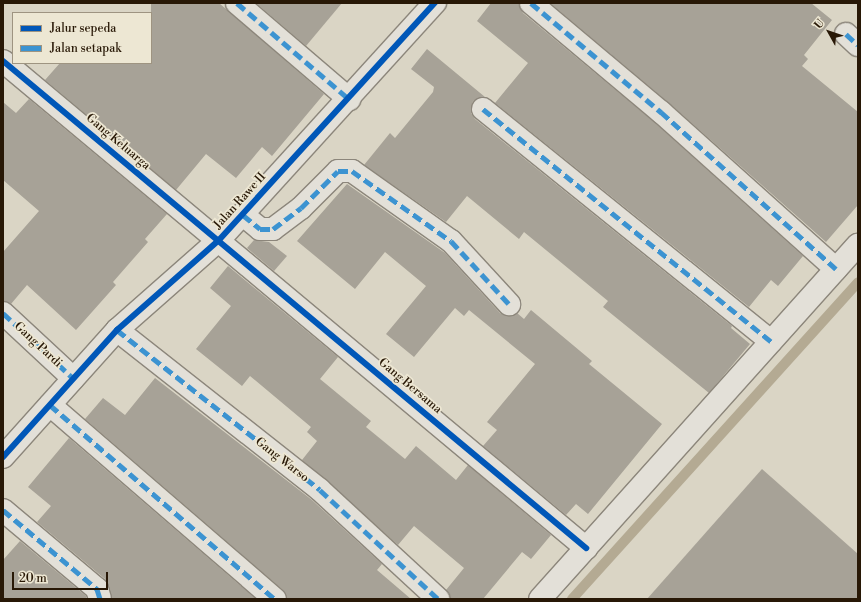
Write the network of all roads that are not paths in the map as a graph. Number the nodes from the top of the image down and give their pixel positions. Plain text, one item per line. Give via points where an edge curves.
1 (237, 3) edge
2 (435, 3) edge
3 (531, 3) edge
4 (3, 61) edge
5 (349, 99) junction
6 (483, 109) dead end
7 (243, 215) junction
8 (219, 240) junction
9 (858, 245) edge
10 (836, 269) junction
11 (509, 304) dead end
12 (3, 312) edge
13 (117, 330) junction
14 (771, 341) junction
15 (73, 378) junction
16 (50, 405) junction
17 (3, 457) edge
18 (3, 510) edge
19 (586, 548) junction
20 (100, 599) edge
21 (275, 599) edge
22 (438, 599) edge
23 (540, 599) edge

1 - 5 street
2 - 5 street, Jalan Rawe II
3 - 10 street via 661,112
4 - 8 street, Gang Keluarga
5 - 7 street, Jalan Rawe II
6 - 14 street
7 - 8 street, Jalan Rawe II
7 - 11 street via 260,229 273,229 301,208 338,171 352,171 451,241
8 - 13 street, Jalan Rawe II
8 - 19 street, Gang Bersama
9 - 10 street
10 - 14 street
12 - 15 street, Gang Pardi
13 - 15 street, Jalan Rawe II
13 - 22 street, Gang Warso via 320,490
14 - 19 street
15 - 16 street, Jalan Rawe II
16 - 17 street, Jalan Rawe II
16 - 21 street
18 - 20 street via 97,589
19 - 23 street

